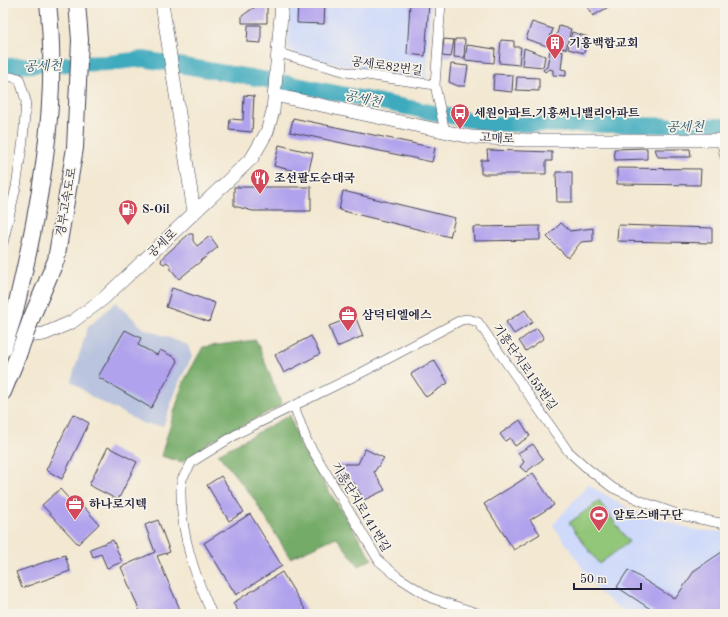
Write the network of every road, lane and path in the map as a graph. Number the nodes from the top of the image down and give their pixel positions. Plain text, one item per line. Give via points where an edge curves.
1 (47, 3) edge
2 (77, 3) edge
3 (162, 3) edge
4 (282, 3) edge
5 (441, 3) edge
6 (278, 58) junction
7 (3, 76) edge
8 (435, 85) junction
9 (274, 95) junction
10 (445, 132) junction
11 (723, 140) edge
12 (725, 157) edge
13 (194, 212) junction
14 (3, 243) edge
15 (3, 338) edge
16 (3, 349) edge
17 (3, 392) edge
18 (294, 406) junction
19 (725, 524) edge
20 (212, 614) edge
21 (480, 614) edge

1 - 16 highway, bridge via 50,20 51,87 44,154 30,250
2 - 17 highway, 경부고속도로, bridge via 80,40 75,148 56,260
3 - 13 street
4 - 6 street
5 - 8 street, 공세로82번길
6 - 8 street, 공세로82번길 via 346,72
6 - 9 street, 공세로
7 - 14 street via 19,78 26,101 16,187
8 - 10 street
9 - 10 street, 고매로
9 - 13 street, 공세로 via 267,132 252,158
10 - 11 street, 고매로 via 471,137 526,140
11 - 12 street
13 - 15 street, 공세로 via 103,299 72,322 44,334
18 - 19 street, 기흥단지로155번길 via 456,322 468,319 478,322 568,451 588,469 613,488 646,503 680,515
18 - 20 street, 기흥단지로155번길 via 240,432 192,462 182,479 181,499 187,545 200,588
18 - 21 street, 기흥단지로141번길 via 307,441 379,561 430,598

